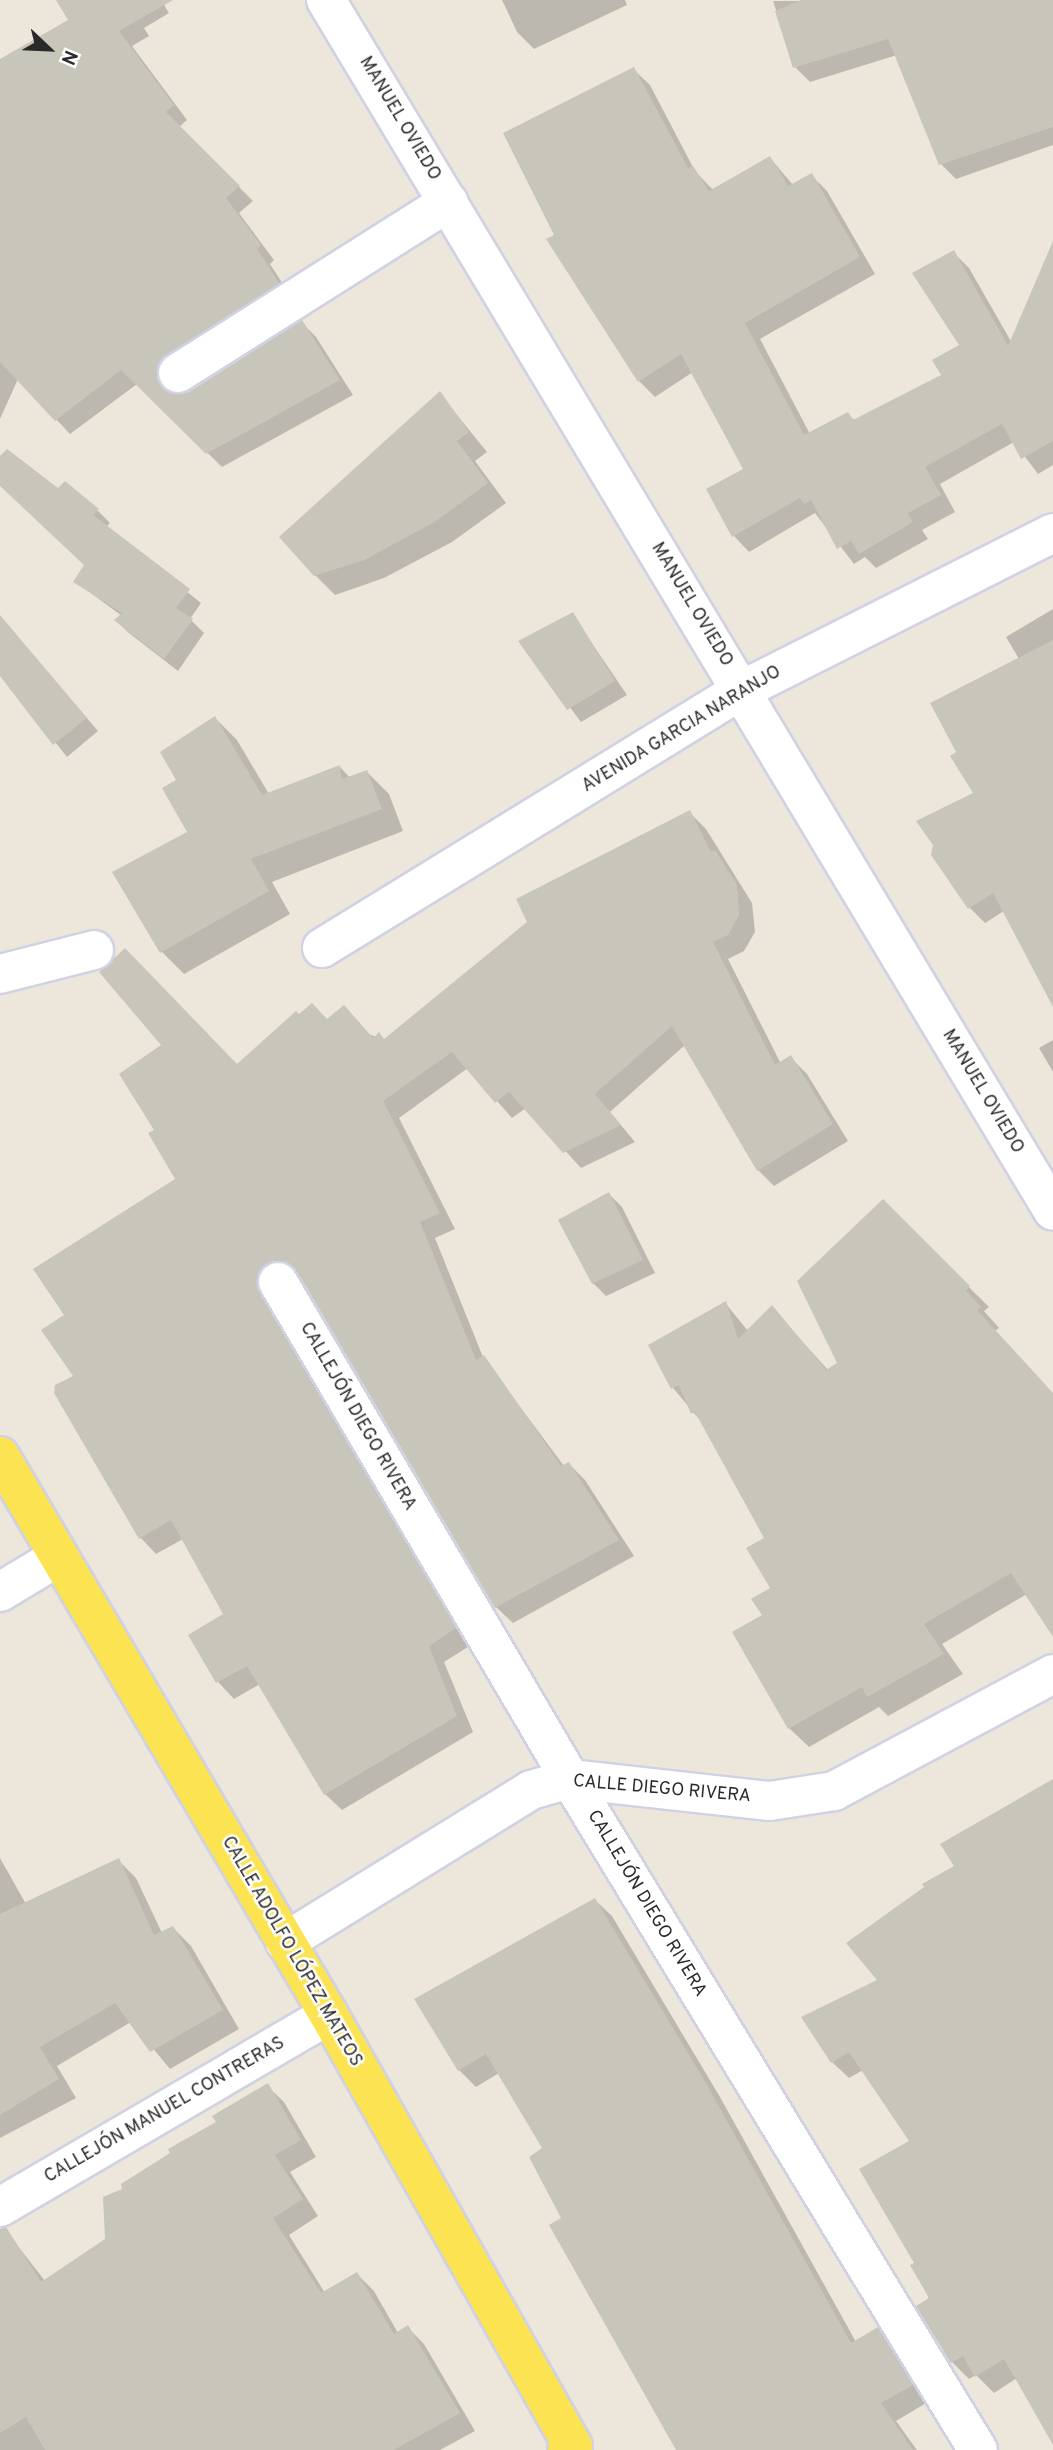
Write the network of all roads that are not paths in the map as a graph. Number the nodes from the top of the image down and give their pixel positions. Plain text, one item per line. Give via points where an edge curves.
1 (327, 0) edge
2 (449, 202) junction
3 (178, 373) dead end
4 (1053, 533) edge
5 (742, 690) junction
6 (322, 948) dead end
7 (94, 950) dead end
8 (0, 974) edge
9 (1053, 1211) edge
10 (278, 1282) dead end
11 (0, 1456) edge
12 (58, 1557) junction
13 (0, 1592) edge
14 (1053, 1674) edge
15 (570, 1779) junction
16 (285, 1942) junction
17 (329, 2015) junction
18 (0, 2207) edge
19 (572, 2449) edge
20 (978, 2450) edge

1 - 2 street, MANUEL OVIEDO
2 - 3 street
2 - 5 street, MANUEL OVIEDO
4 - 5 street, AVENIDA GARCIA NARANJO
5 - 6 street, AVENIDA GARCIA NARANJO
5 - 9 street, MANUEL OVIEDO
7 - 8 street
10 - 15 street, CALLEJÓN DIEGO RIVERA
11 - 12 main road, CALLE ADOLFO LÓPEZ MATEOS
12 - 13 street
12 - 16 main road, CALLE ADOLFO LÓPEZ MATEOS
14 - 15 street, CALLE DIEGO RIVERA via 834,1791 770,1801
15 - 16 street, CALLE DIEGO RIVERA via 531,1790
15 - 20 street, CALLEJÓN DIEGO RIVERA
16 - 17 main road, CALLE ADOLFO LÓPEZ MATEOS
17 - 18 street, CALLEJÓN MANUEL CONTRERAS
17 - 19 main road, CALLE ADOLFO LÓPEZ MATEOS

